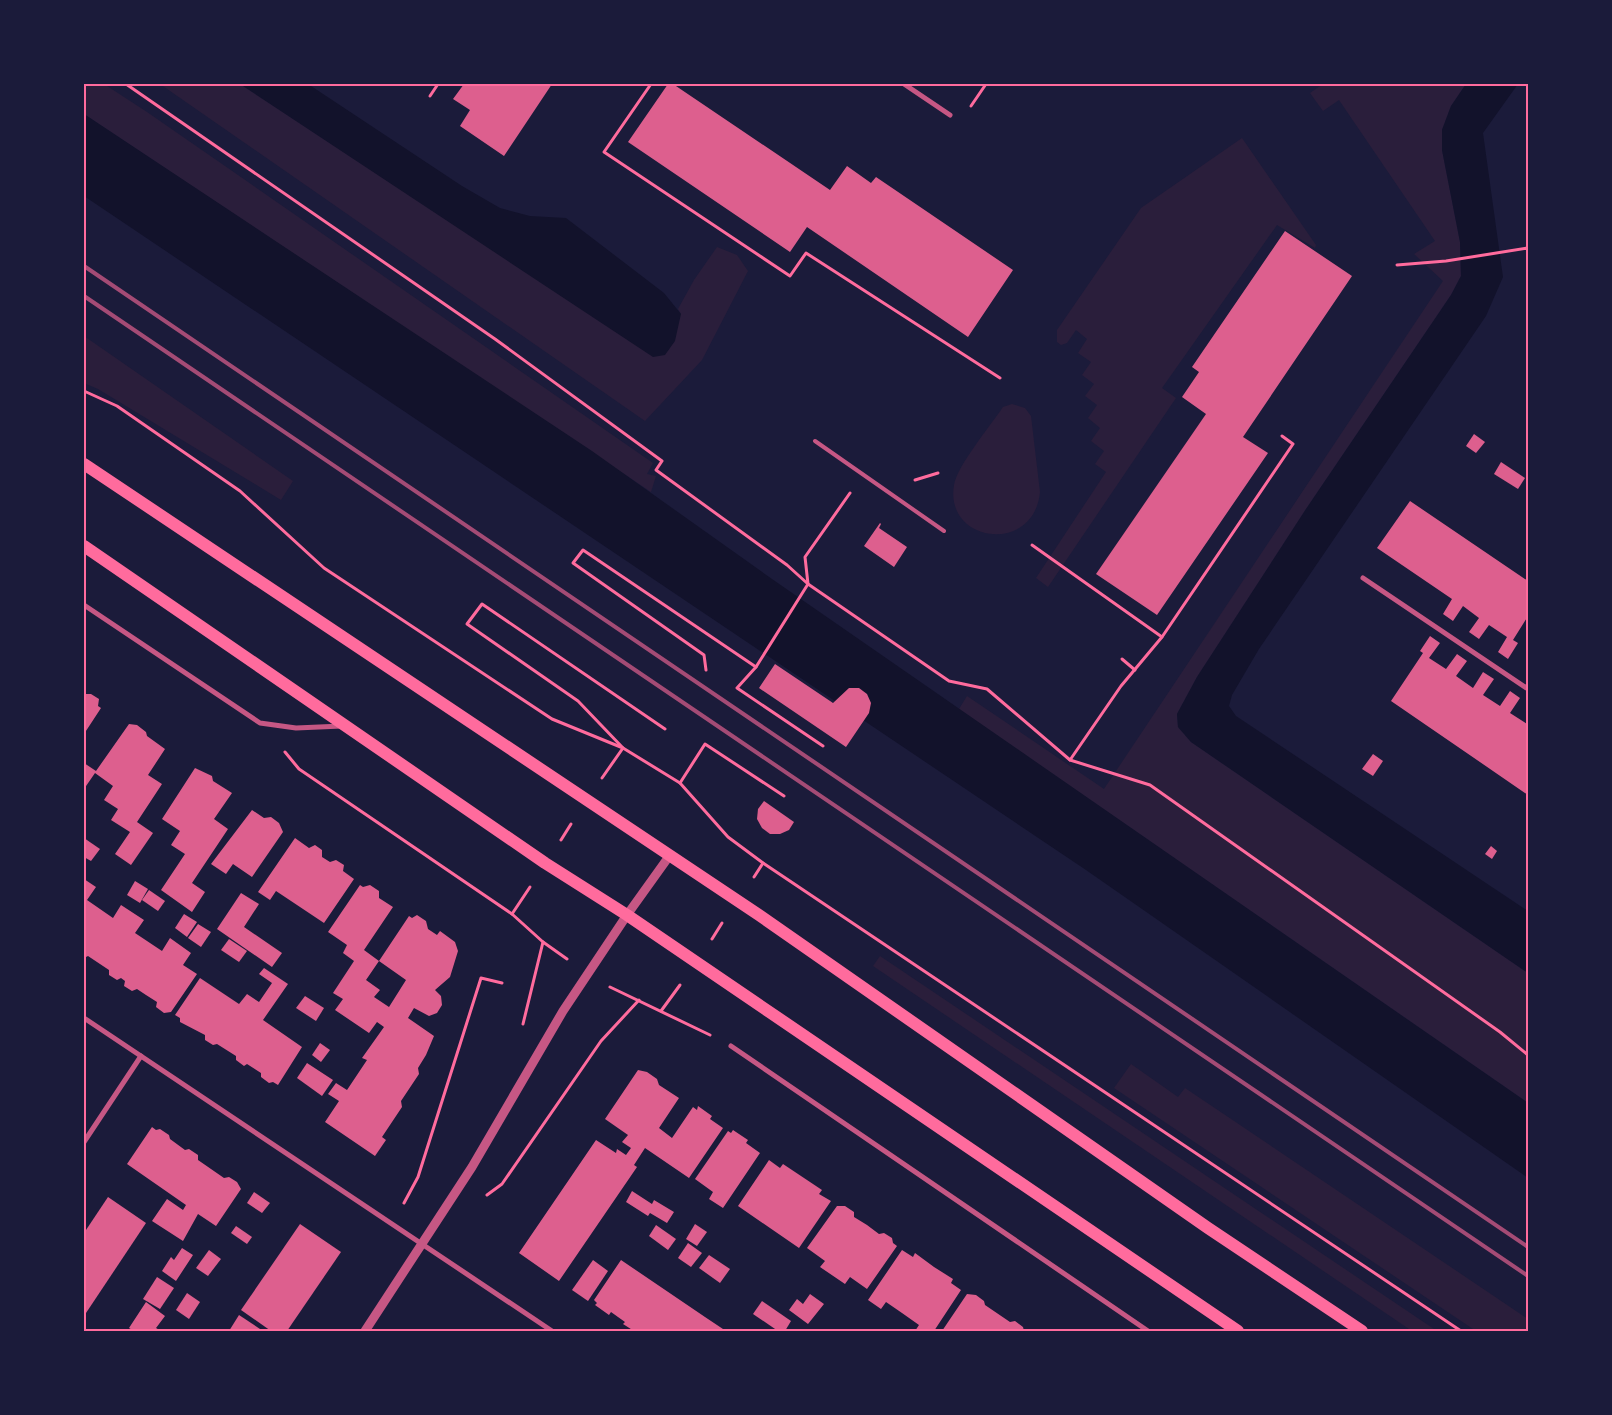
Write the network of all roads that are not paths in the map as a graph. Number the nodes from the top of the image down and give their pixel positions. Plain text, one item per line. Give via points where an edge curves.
1 (904, 84) edge
2 (950, 115) dead end
3 (815, 441) dead end
4 (84, 464) edge
5 (944, 531) dead end
6 (84, 546) edge
7 (1364, 578) dead end
8 (84, 605) edge
9 (1528, 689) edge
10 (347, 726) junction
11 (670, 855) junction
12 (627, 915) junction
13 (84, 1018) edge
14 (730, 1046) road end
15 (141, 1056) junction
16 (84, 1142) edge
17 (423, 1244) junction
18 (365, 1331) edge
19 (552, 1331) edge
20 (1148, 1331) edge
21 (1238, 1331) edge
22 (1362, 1331) edge

1 - 2 street
3 - 5 lane
4 - 11 main road
6 - 10 main road
7 - 9 street
8 - 10 street via 260,723 296,728
10 - 12 main road via 545,863
11 - 12 street
11 - 22 main road
12 - 17 street via 548,1035 472,1167
12 - 21 main road
13 - 15 street
14 - 20 street
15 - 16 street
15 - 17 street
17 - 18 street
17 - 19 street

